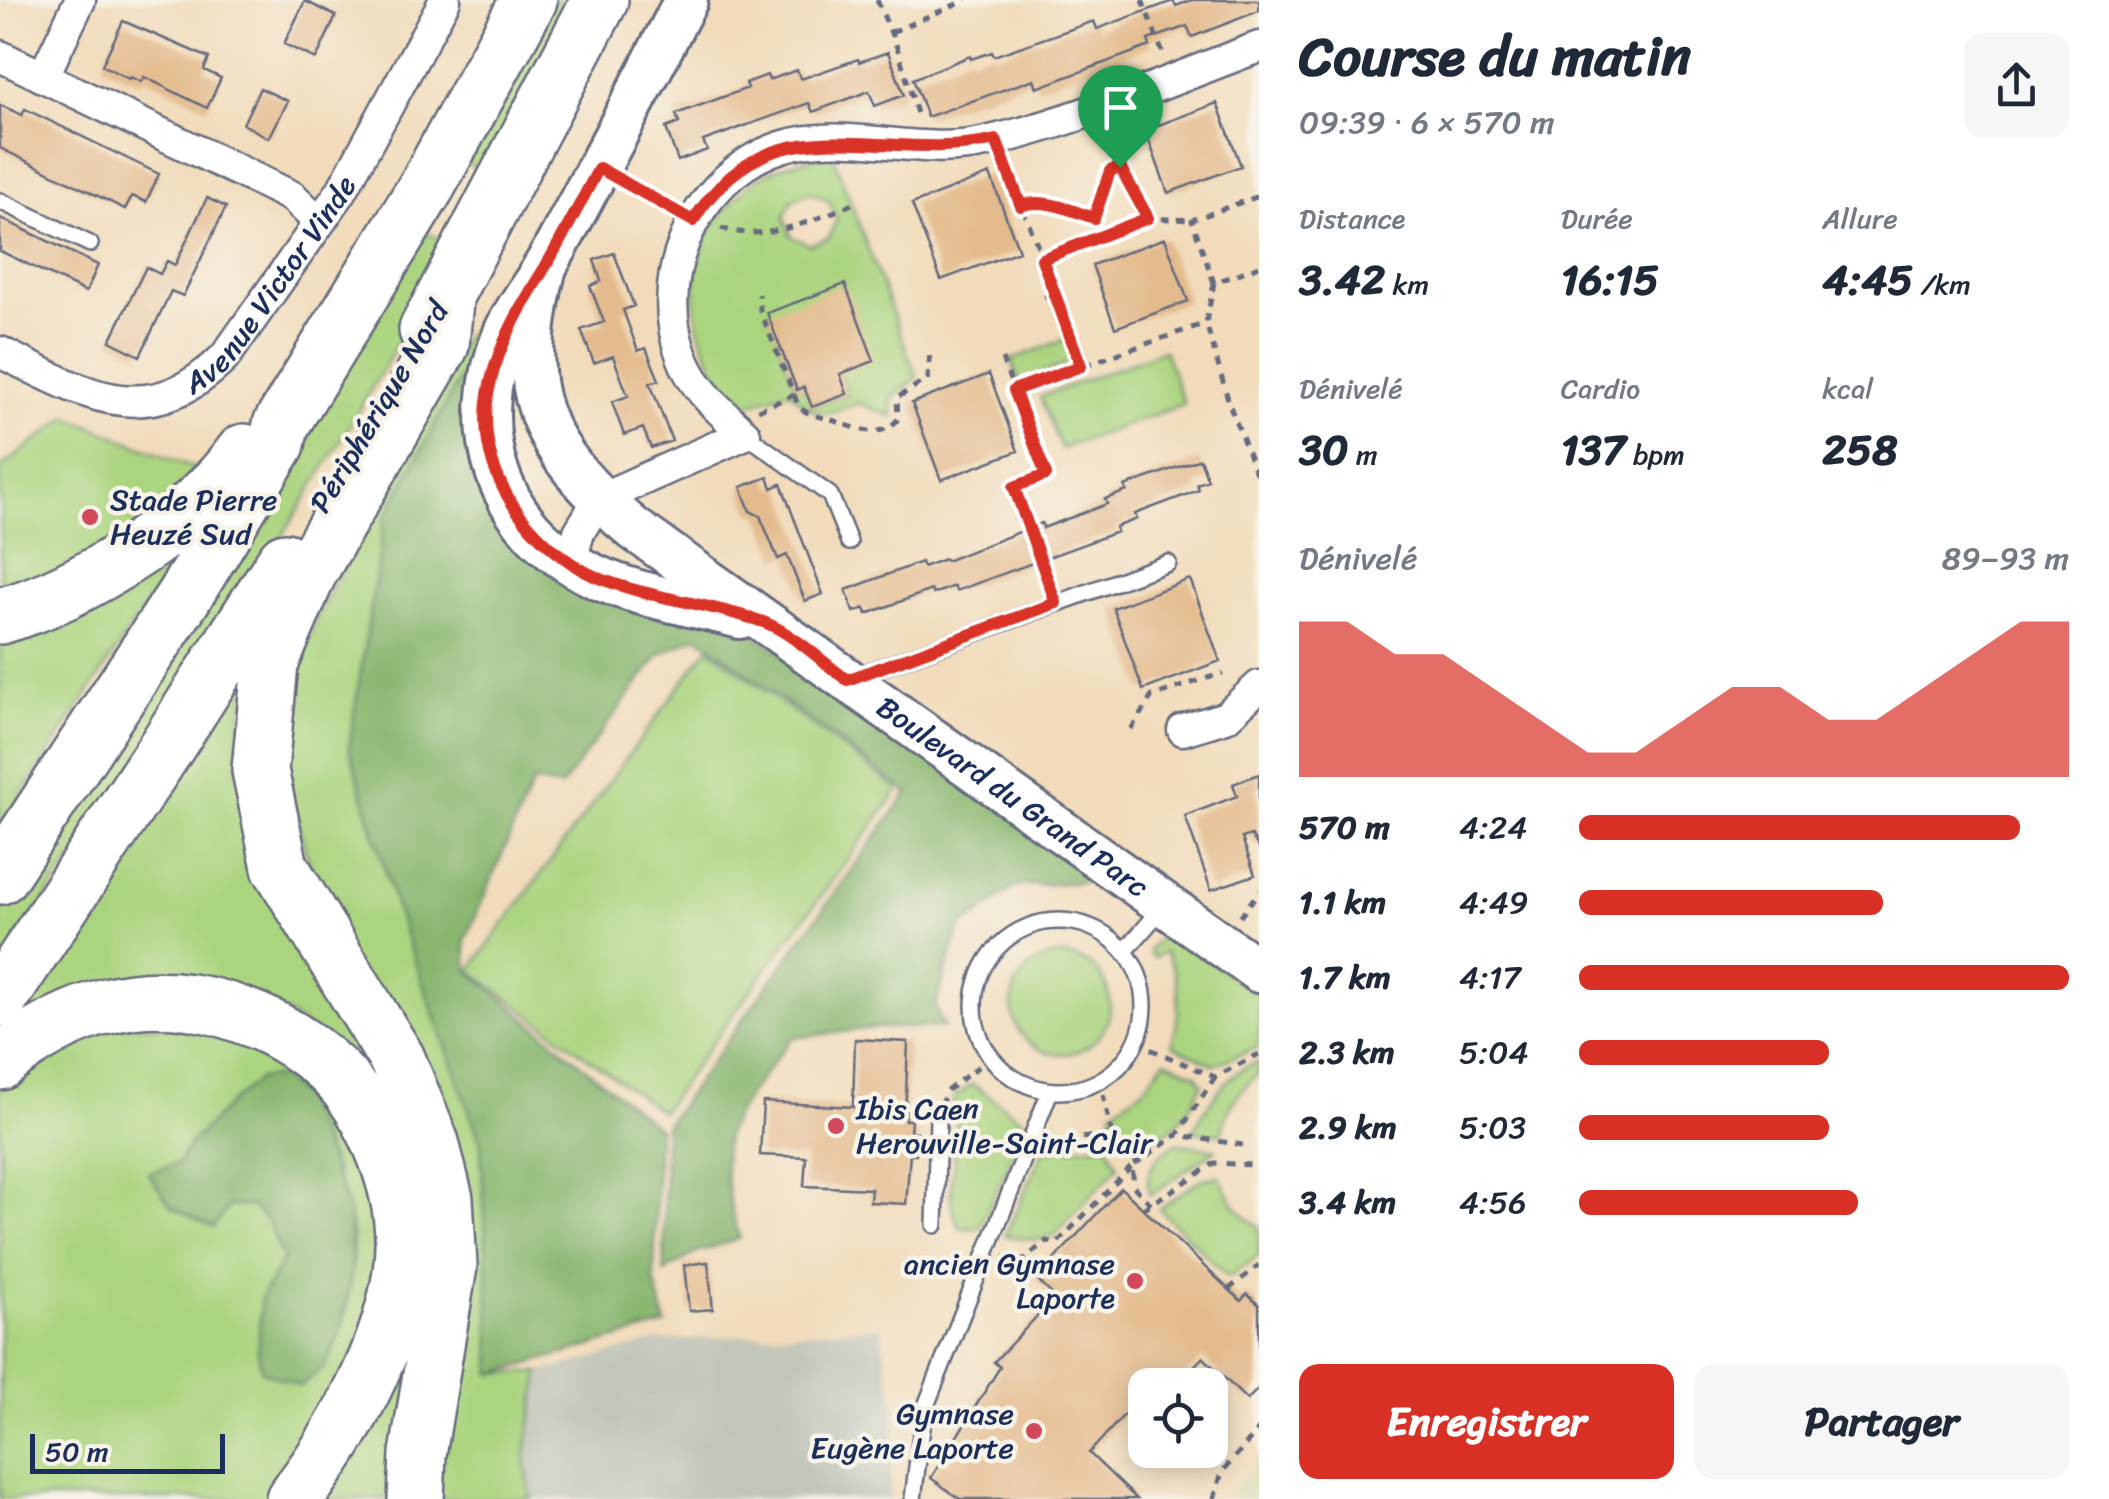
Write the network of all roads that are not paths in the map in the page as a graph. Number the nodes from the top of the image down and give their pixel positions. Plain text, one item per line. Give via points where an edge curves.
1 (80, 0) edge
2 (445, 0) edge
3 (529, 0) edge
4 (600, 0) edge
5 (686, 0) edge
6 (1259, 47) edge
7 (0, 56) edge
8 (43, 77) junction
9 (0, 201) edge
10 (318, 221) junction
11 (90, 244) dead end
12 (545, 267) junction
13 (445, 300) junction
14 (0, 352) edge
15 (281, 426) junction
16 (738, 427) junction
17 (599, 499) junction
18 (849, 542) dead end
19 (571, 562) junction
20 (1168, 563) dead end
21 (0, 616) edge
22 (769, 624) junction
23 (847, 680) junction
24 (1259, 686) edge
25 (1184, 730) dead end
26 (0, 876) edge
27 (1165, 904) junction
28 (1124, 951) junction
29 (1250, 953) edge
30 (0, 998) edge
31 (0, 1062) edge
32 (1050, 1090) junction
33 (938, 1122) dead end
34 (935, 1224) dead end
35 (294, 1499) edge
36 (416, 1499) edge
37 (912, 1499) edge

1 - 8 street
2 - 10 street, Avenue Victor Vinde via 360,159
3 - 15 highway via 428,186
4 - 13 highway, Périphérique Nord
5 - 12 street, Boulevard du Grand Parc
6 - 16 street via 1038,130 928,148 816,141 780,147 721,184 695,217 673,286 687,368
7 - 8 street
8 - 10 street via 293,197
9 - 11 lane
10 - 14 street, Avenue Victor Vinde via 226,356 204,378 166,398 106,397
12 - 17 street, Boulevard du Grand Parc via 532,333 538,408 549,437
12 - 19 street, Boulevard du Grand Parc via 495,363 486,403 488,442 500,484 518,512
13 - 30 highway, Périphérique Nord via 166,750
13 - 36 highway via 441,345 308,574 270,664 260,770 280,867 397,1059 445,1199 449,1266
15 - 21 highway via 259,432 224,480 136,553
15 - 26 highway via 277,444 186,593
16 - 17 street
16 - 18 lane via 830,495
17 - 19 street
17 - 22 street, Boulevard du Grand Parc
19 - 22 street, Boulevard du Grand Parc via 622,585
20 - 23 lane
22 - 23 street, Boulevard du Grand Parc
23 - 27 street, Boulevard du Grand Parc
24 - 25 street via 1226,717
27 - 28 lane
27 - 29 street, Boulevard du Grand Parc
28 - 32 lane via 1144,996 1136,1044 1100,1081
28 - 32 lane via 1104,932 1050,920 1000,943 984,965 975,991 984,1045 1000,1068
31 - 35 highway via 65,1021 109,1005 200,1003 242,1014 286,1037 332,1070 351,1093 382,1150 399,1205 398,1293 354,1405
32 - 37 lane via 924,1411
33 - 34 lane

